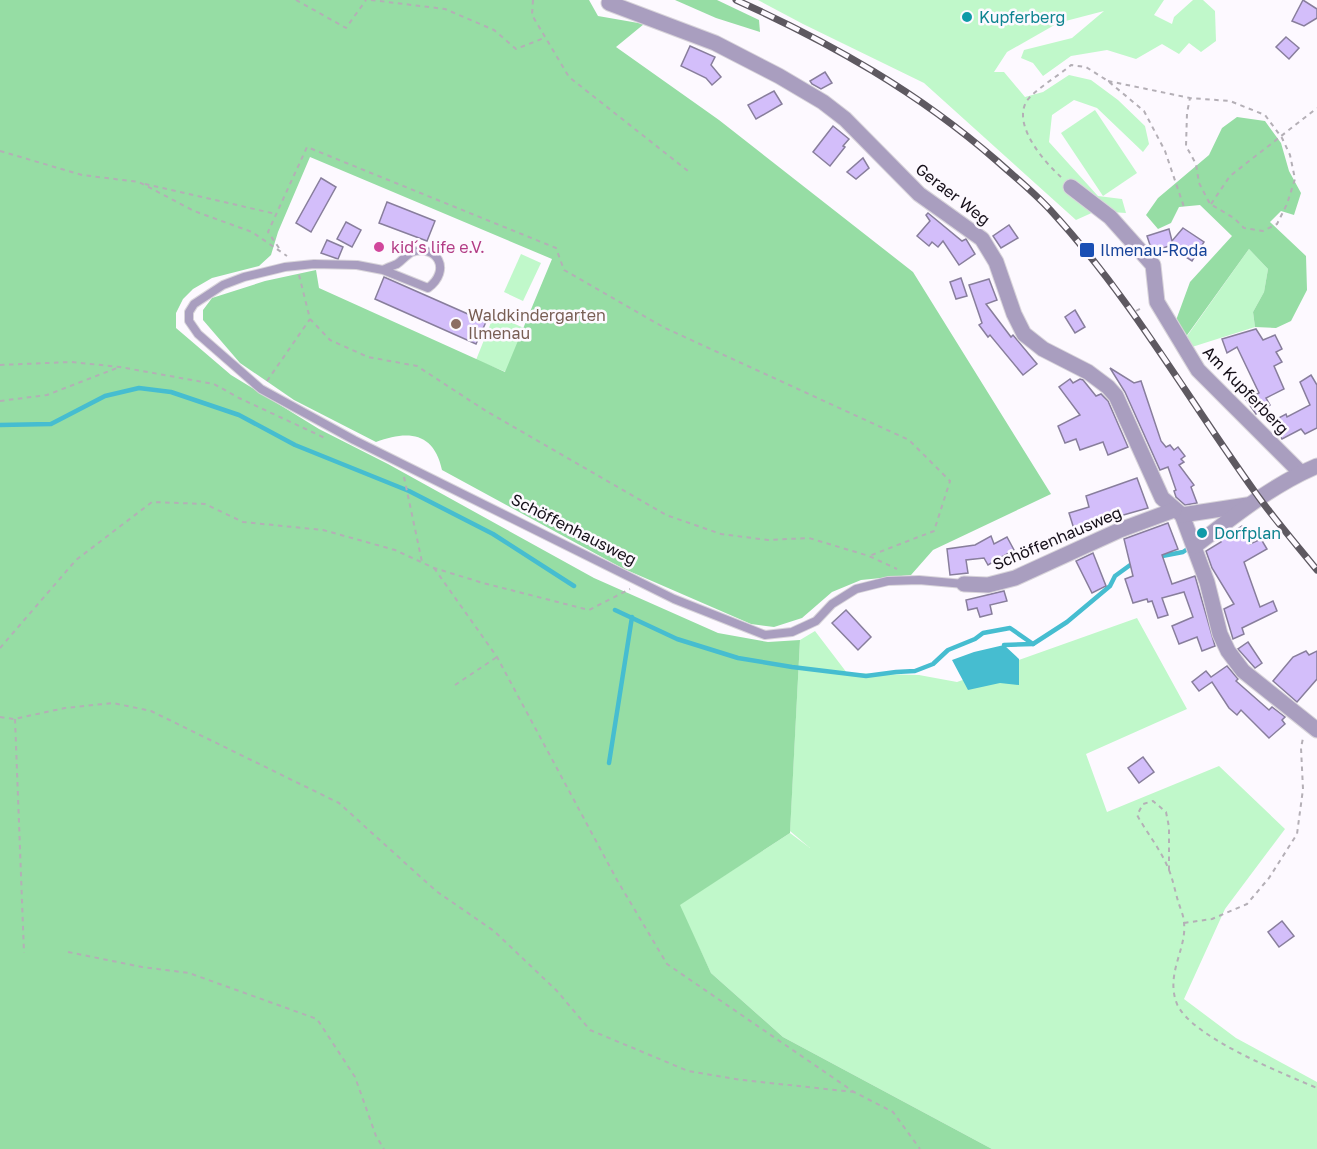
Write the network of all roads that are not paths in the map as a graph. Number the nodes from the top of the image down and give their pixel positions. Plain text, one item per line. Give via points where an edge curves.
1 (609, 3) dead end
2 (1071, 187) road end
3 (383, 270) junction
4 (1317, 466) edge
5 (1301, 473) junction
6 (1251, 504) junction
7 (1178, 512) junction
8 (1196, 549) junction
9 (964, 584) joint
10 (1311, 725) edge

1 - 7 street, Geraer Weg via 715,43 823,102 919,194 982,239 996,262 1024,334 1043,349 1088,372 1116,396 1162,498
2 - 5 street, Am Kupferberg via 1110,217 1153,265 1156,302 1198,370
3 - 3 lane, Schöffenhausweg via 412,252 427,251 442,268 438,281 428,288
3 - 9 lane, Schöffenhausweg via 357,265 267,270 223,285 194,304 189,321 198,334 261,389 354,440 674,599 765,635 792,632 816,621 832,604 856,589 888,581
4 - 5 street
5 - 6 street
6 - 7 street
6 - 8 street
7 - 8 street
7 - 9 street, Schöffenhausweg via 1120,530 1015,578 988,585
8 - 10 street via 1228,651 1243,671

